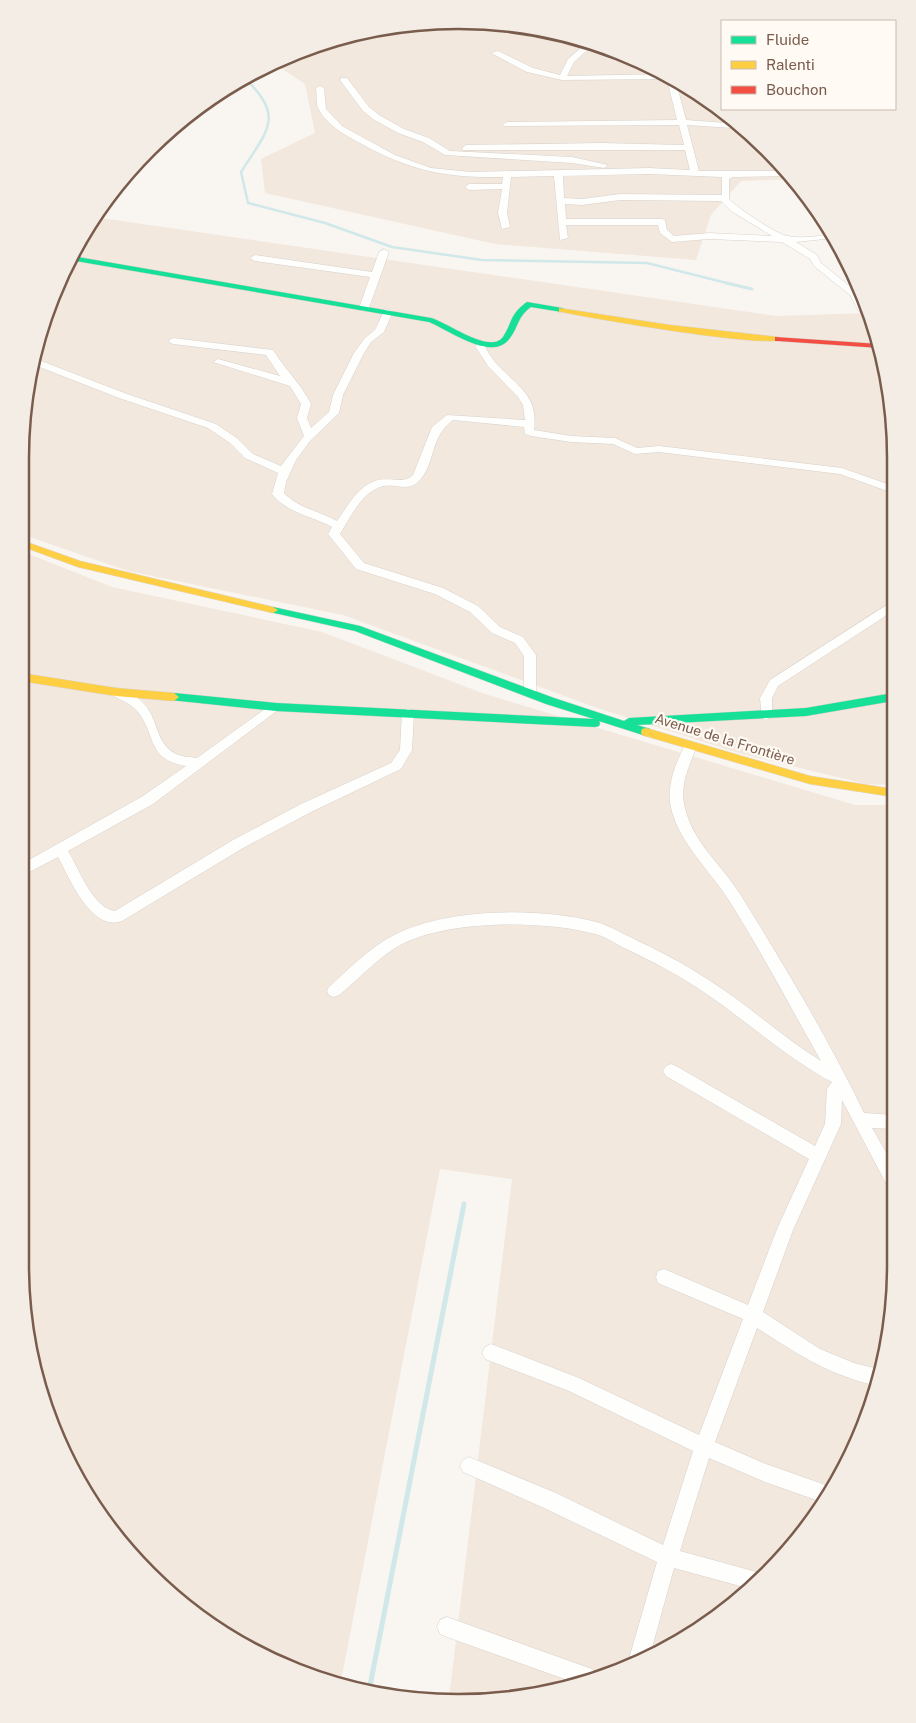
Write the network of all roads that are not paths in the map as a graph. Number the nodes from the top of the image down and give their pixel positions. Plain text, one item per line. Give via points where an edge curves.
1 (585, 48) edge
2 (495, 53) dead end
3 (654, 76) edge
4 (562, 78) junction
5 (344, 80) dead end
6 (673, 86) edge
7 (320, 88) dead end
8 (682, 122) junction
9 (507, 124) dead end
10 (730, 126) edge
11 (426, 140) junction
12 (690, 148) junction
13 (637, 171) junction
14 (558, 172) junction
15 (696, 173) junction
16 (507, 174) junction
17 (734, 174) junction
18 (780, 174) edge
19 (507, 186) junction
20 (469, 187) dead end
21 (723, 198) junction
22 (562, 201) junction
23 (658, 205) junction
24 (562, 222) junction
25 (662, 222) junction
26 (505, 227) dead end
27 (826, 237) edge
28 (563, 238) dead end
29 (783, 239) junction
30 (384, 252) dead end
31 (255, 258) dead end
32 (78, 259) edge
33 (374, 275) junction
34 (859, 306) edge
35 (364, 308) junction
36 (388, 311) junction
37 (173, 341) dead end
38 (480, 346) junction
39 (873, 346) edge
40 (218, 362) dead end
41 (39, 365) edge
42 (295, 384) junction
43 (530, 424) junction
44 (309, 436) junction
45 (285, 472) junction
46 (887, 488) edge
47 (337, 527) junction
48 (29, 546) edge
49 (887, 609) edge
50 (29, 678) edge
51 (116, 692) junction
52 (530, 694) junction
53 (887, 697) edge
54 (276, 707) junction
55 (408, 713) junction
56 (766, 714) junction
57 (615, 723) junction
58 (692, 746) junction
59 (200, 763) junction
60 (887, 793) edge
61 (60, 849) junction
62 (29, 867) edge
63 (334, 992) dead end
64 (671, 1071) dead end
65 (841, 1081) junction
66 (859, 1120) junction
67 (887, 1122) edge
68 (819, 1157) junction
69 (887, 1170) edge
70 (664, 1277) dead end
71 (753, 1315) junction
72 (491, 1353) dead end
73 (873, 1376) edge
74 (704, 1447) junction
75 (469, 1466) dead end
76 (822, 1493) edge
77 (668, 1557) junction
78 (751, 1579) edge
79 (447, 1627) dead end
80 (640, 1653) edge
81 (582, 1676) edge

1 - 4 street via 571,61
2 - 4 street via 530,70
3 - 4 street
5 - 11 street via 376,117
6 - 8 street
7 - 16 street via 325,115 351,136 392,157 416,167 447,173
8 - 9 street
8 - 10 street
8 - 12 street
11 - 12 street via 458,149 502,146
11 - 13 street via 448,153 465,156 572,160 618,165
12 - 15 street
13 - 14 street
13 - 15 street
14 - 16 street
14 - 22 street
15 - 17 street
16 - 19 street
17 - 18 street
17 - 21 street via 725,178 726,196
19 - 20 street
19 - 26 street via 501,210
21 - 23 street
21 - 29 street via 734,209
22 - 23 street via 615,197
22 - 24 street
23 - 25 street
24 - 25 street
24 - 28 street
25 - 29 street via 663,231 672,238
27 - 29 street
29 - 34 street via 814,257 817,264 854,294
30 - 33 street
31 - 33 street
32 - 35 street
33 - 35 street
35 - 36 street
36 - 38 street via 445,325
36 - 44 street via 379,332 359,353 338,394 334,414
37 - 42 street via 268,352
38 - 39 street via 494,346 506,340 517,312 530,304 639,326 714,335
38 - 43 street via 484,358 521,394 528,405
40 - 42 street
41 - 45 street via 212,426 234,441 248,456
42 - 44 street via 306,404 302,418
43 - 46 street via 531,433 615,441 635,451 667,450 842,471
43 - 47 street via 451,417 437,426 414,482 376,484 356,500
44 - 45 street via 295,452
45 - 47 street via 278,494 283,501 318,515
47 - 52 street via 334,534 360,566 439,591 474,610 496,630 519,640 532,661
48 - 52 street, Avenue de la Frontière via 78,564 160,585 357,628
49 - 56 street via 774,683 764,699
50 - 51 street
51 - 54 street
51 - 59 street via 138,704 149,716 168,756
52 - 57 street, Avenue de la Frontière
53 - 56 street via 806,712
54 - 55 street
54 - 59 street
55 - 57 street
55 - 61 street via 406,750 396,766 238,844 117,917 104,915 90,901
56 - 57 street
57 - 58 street, Avenue de la Frontière
58 - 60 street, Avenue de la Frontière via 810,780
58 - 65 street via 679,774 677,792 678,808 686,828 698,850 734,896
59 - 61 street via 134,808
61 - 62 street
63 - 65 street via 393,943 424,931 490,921 565,921 598,928 711,989
64 - 68 street
65 - 66 street
65 - 68 street via 835,1089 833,1124
66 - 67 street
66 - 69 street
68 - 71 street via 785,1229
70 - 71 street
71 - 73 street via 814,1355
71 - 74 street
72 - 74 street via 573,1384
74 - 76 street
74 - 77 street
75 - 77 street
77 - 78 street
77 - 80 street
79 - 81 street

